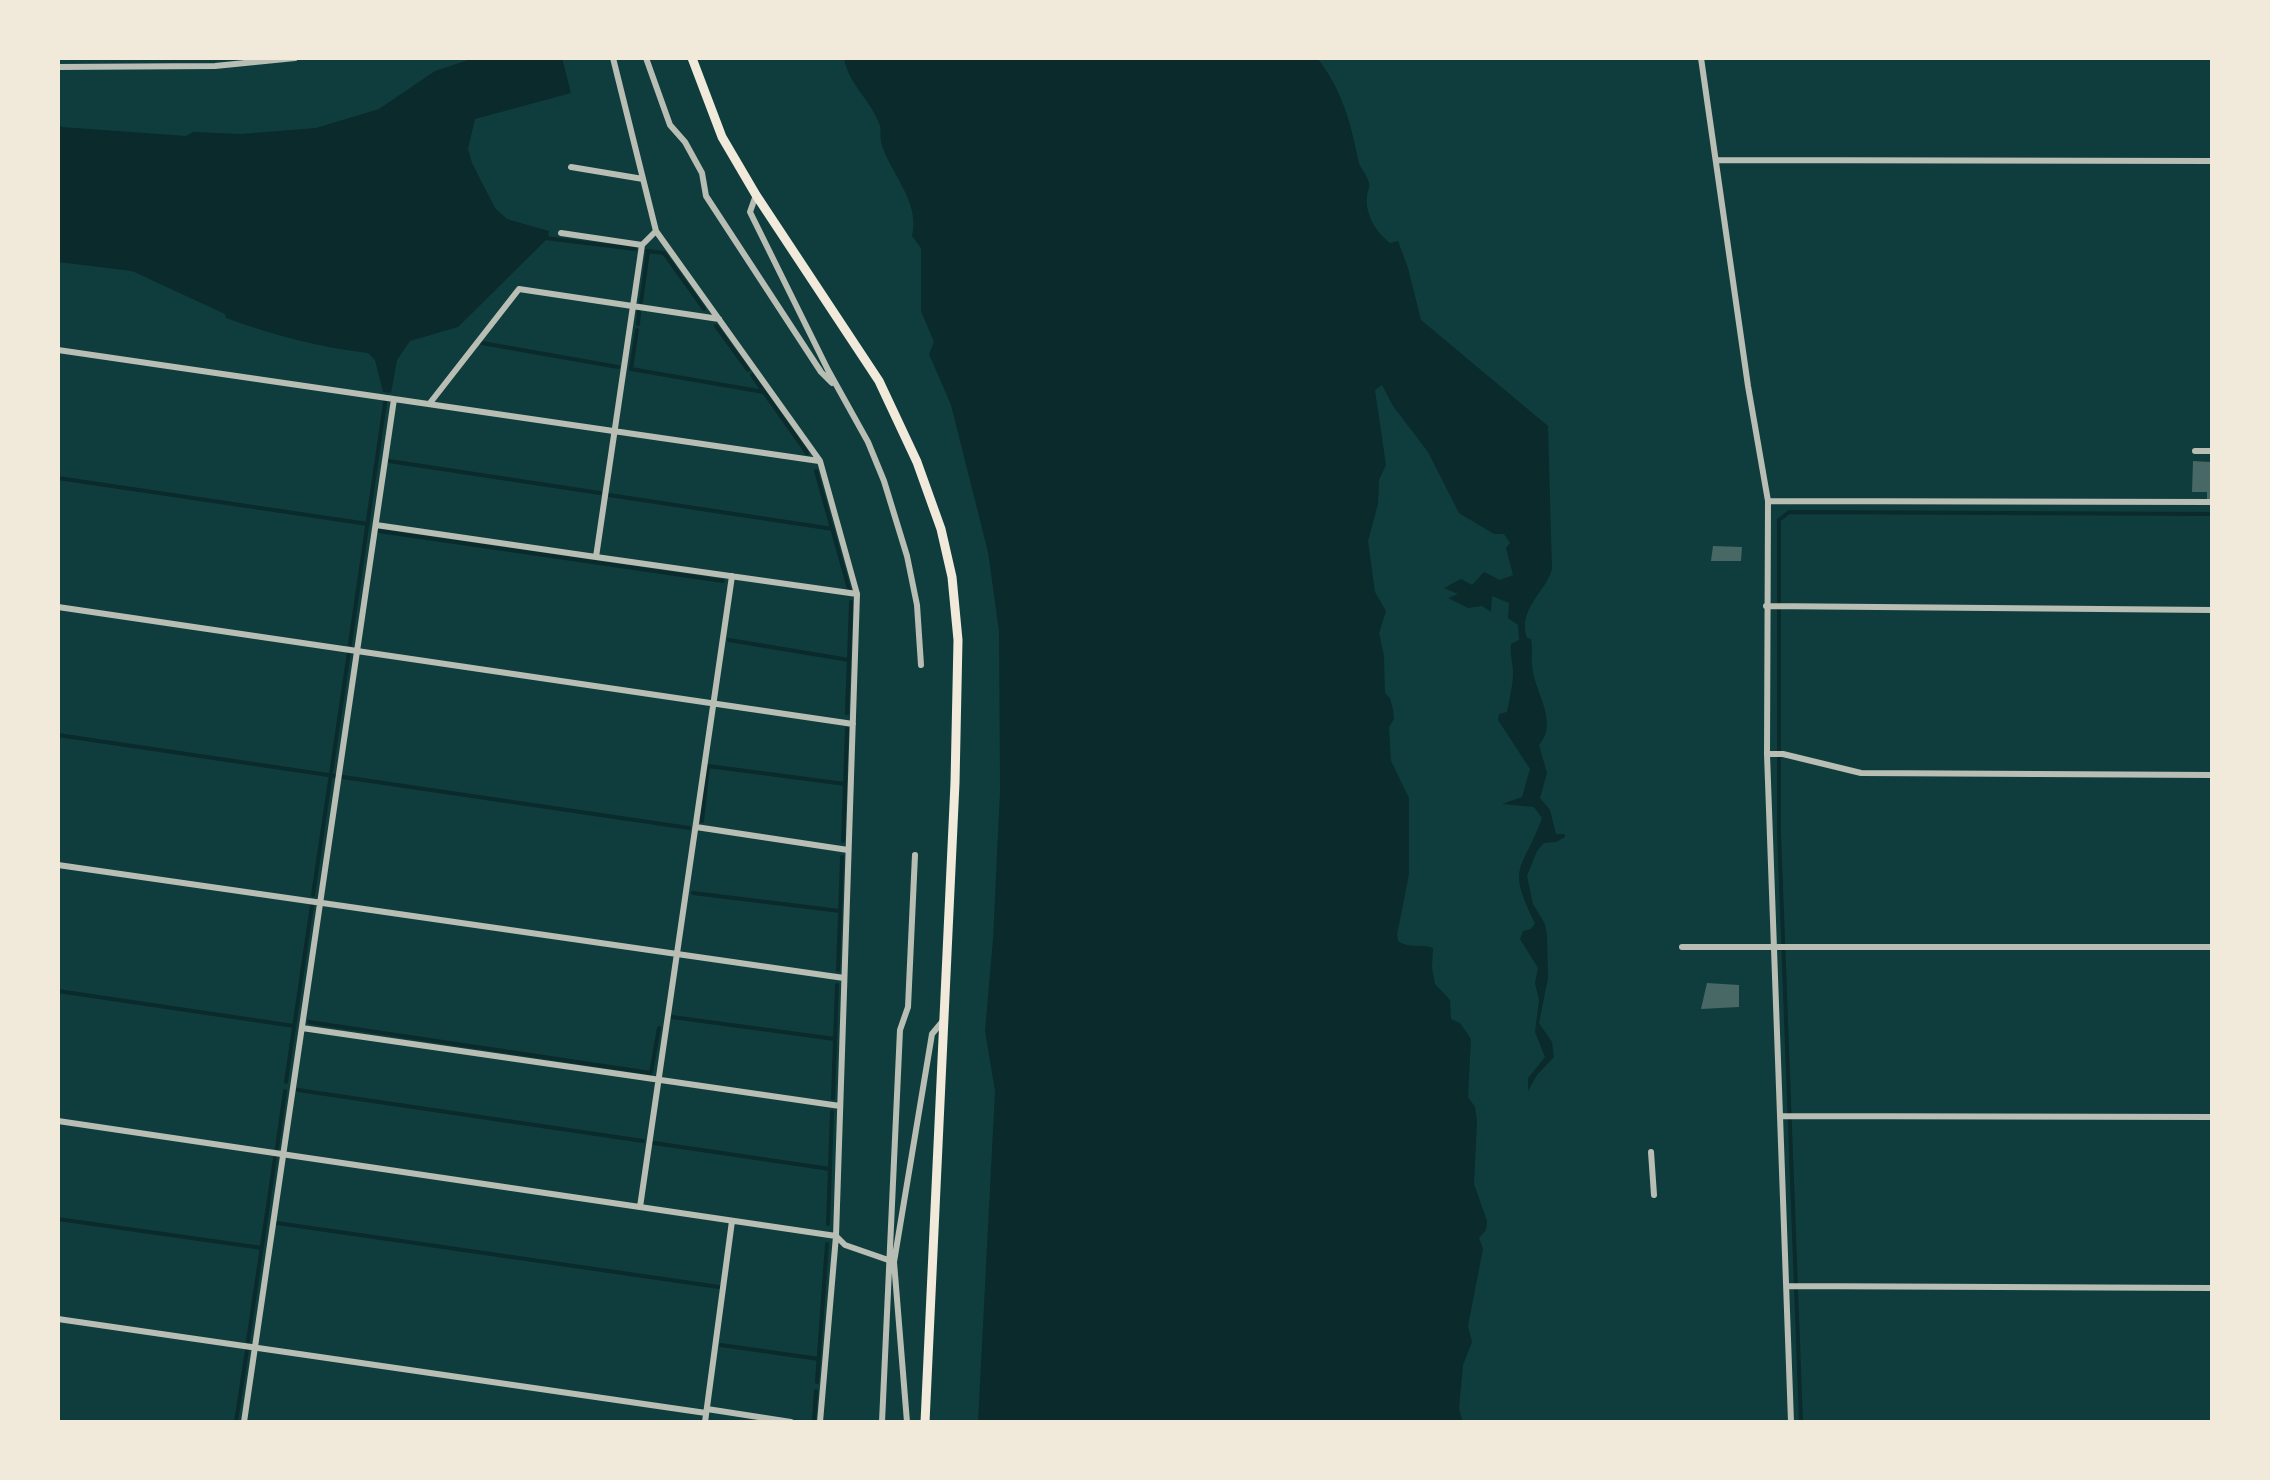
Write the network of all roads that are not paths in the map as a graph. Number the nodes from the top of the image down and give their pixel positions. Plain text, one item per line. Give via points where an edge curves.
1 (295, 58) edge
2 (613, 58) edge
3 (646, 58) edge
4 (692, 58) edge
5 (1701, 58) edge
6 (58, 67) edge
7 (1717, 160) junction
8 (2212, 161) edge
9 (572, 166) dead end
10 (643, 179) junction
11 (756, 195) junction
12 (656, 231) junction
13 (561, 233) dead end
14 (642, 244) junction
15 (633, 304) junction
16 (719, 318) junction
17 (58, 350) edge
18 (842, 392) junction
19 (393, 399) junction
20 (429, 404) junction
21 (614, 432) junction
22 (2195, 450) dead end
23 (2212, 451) edge
24 (820, 461) junction
25 (1768, 501) junction
26 (2212, 502) edge
27 (376, 525) junction
28 (596, 557) junction
29 (732, 576) junction
30 (857, 594) junction
31 (1768, 606) junction
32 (58, 607) edge
33 (2212, 610) edge
34 (356, 650) junction
35 (921, 665) dead end
36 (714, 702) junction
37 (854, 724) junction
38 (1768, 754) junction
39 (2212, 774) edge
40 (696, 828) junction
41 (848, 850) junction
42 (915, 855) dead end
43 (58, 865) edge
44 (320, 903) junction
45 (1776, 946) junction
46 (1682, 948) dead end
47 (2212, 948) edge
48 (676, 956) junction
49 (844, 978) junction
50 (943, 1021) junction
51 (302, 1028) junction
52 (658, 1080) junction
53 (840, 1106) junction
54 (1781, 1116) junction
55 (2212, 1117) edge
56 (58, 1121) edge
57 (1651, 1152) dead end
58 (284, 1154) junction
59 (1654, 1195) dead end
60 (640, 1207) junction
61 (732, 1221) junction
62 (836, 1236) junction
63 (892, 1261) junction
64 (1788, 1286) junction
65 (2212, 1288) edge
66 (58, 1319) edge
67 (255, 1348) junction
68 (706, 1411) junction
69 (244, 1422) edge
70 (705, 1422) edge
71 (792, 1422) edge
72 (820, 1422) edge
73 (882, 1422) edge
74 (907, 1422) edge
75 (925, 1422) edge
76 (1791, 1422) edge

1 - 6 street
2 - 10 street
3 - 18 street via 670,125 702,173 706,196 821,372
4 - 11 main road via 722,137
5 - 7 street
7 - 8 street
7 - 25 street
9 - 10 street
10 - 12 street
11 - 18 street via 750,212
11 - 50 main road via 878,381 917,462 952,577 958,640
12 - 14 street
12 - 16 street
13 - 14 street
14 - 15 street
15 - 16 street
15 - 20 street via 519,288
15 - 21 street
16 - 24 street
17 - 19 street
18 - 35 street via 897,516 917,605
19 - 20 street
19 - 27 street
20 - 21 street
21 - 24 street
21 - 28 street
22 - 23 street
24 - 30 street
25 - 26 street
25 - 31 street
27 - 28 street
27 - 34 street
28 - 29 street
29 - 30 street
29 - 36 street
30 - 37 street
31 - 33 street
31 - 38 street
32 - 34 street
34 - 36 street
34 - 44 street
36 - 37 street
36 - 40 street
37 - 41 street
38 - 39 street via 1861,773
38 - 45 street
40 - 41 street
40 - 48 street
41 - 49 street
42 - 63 street via 908,1007 900,1030
43 - 44 street
44 - 48 street
44 - 51 street
45 - 46 street
45 - 47 street
45 - 54 street
48 - 49 street
48 - 52 street
49 - 53 street
50 - 63 street via 932,1034
50 - 75 main road
51 - 52 street
51 - 58 street
52 - 53 street
52 - 60 street
53 - 62 street
54 - 55 street
54 - 64 street
56 - 58 street
57 - 59 street
58 - 60 street
58 - 67 street
60 - 61 street
61 - 62 street
61 - 68 street
62 - 63 street
62 - 72 street
63 - 73 street
63 - 74 street
64 - 65 street
64 - 76 street
66 - 67 street
67 - 68 street
67 - 69 street
68 - 70 street
68 - 71 street

